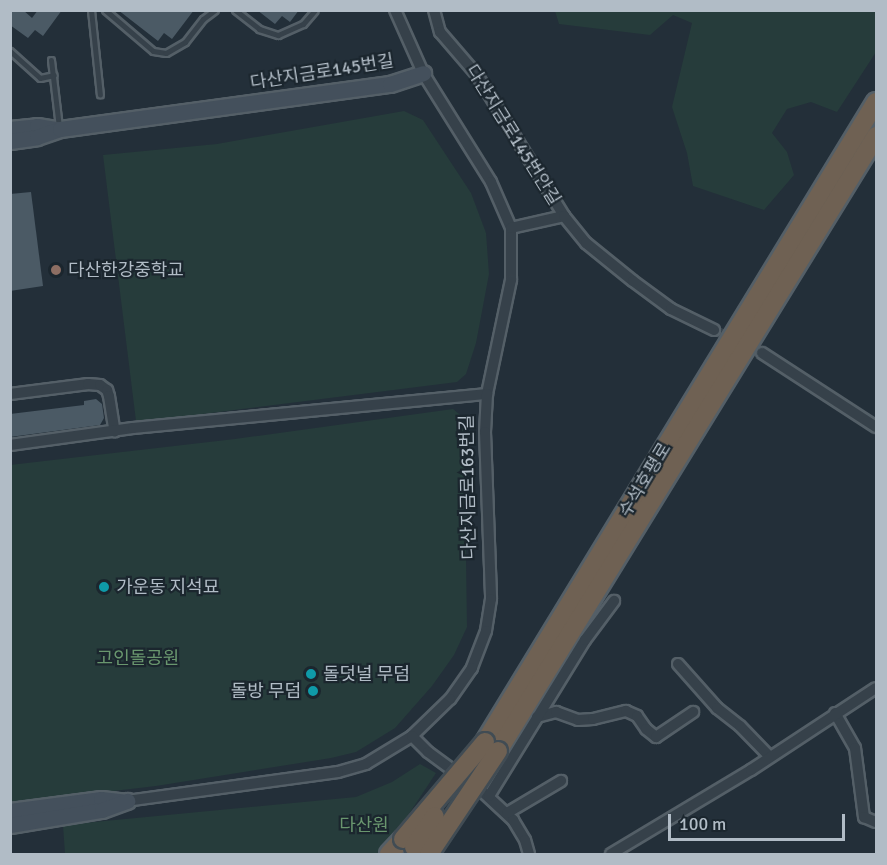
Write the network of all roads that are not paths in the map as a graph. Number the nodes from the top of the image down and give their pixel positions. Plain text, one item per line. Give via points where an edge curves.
1 (92, 10) edge
2 (105, 10) edge
3 (215, 10) edge
4 (235, 10) edge
5 (315, 10) edge
6 (395, 10) edge
7 (434, 10) edge
8 (10, 51) edge
9 (51, 60) dead end
10 (423, 73) junction
11 (54, 75) junction
12 (100, 94) dead end
13 (876, 102) edge
14 (10, 129) edge
15 (60, 129) junction
16 (876, 136) edge
17 (10, 141) edge
18 (564, 216) junction
19 (511, 228) junction
20 (714, 330) tunnel mouth
21 (762, 353) tunnel mouth
22 (10, 394) edge
23 (487, 394) junction
24 (876, 427) edge
25 (115, 432) junction
26 (10, 446) edge
27 (615, 601) dead end
28 (678, 664) dead end
29 (876, 688) edge
30 (693, 712) dead end
31 (836, 714) junction
32 (536, 717) junction
33 (412, 736) junction
34 (492, 747) junction
35 (770, 757) junction
36 (561, 781) dead end
37 (489, 796) junction
38 (127, 801) junction
39 (10, 811) edge
40 (507, 813) junction
41 (876, 822) edge
42 (10, 825) edge
43 (414, 849) edge
44 (389, 855) edge
45 (529, 855) edge
46 (610, 855) edge

1 - 12 lane
2 - 3 lane via 153,51 166,53 185,42
4 - 5 lane via 259,29 278,35 303,24
6 - 10 street
7 - 18 street, 다산지금로145번안길 via 440,32 477,75
8 - 11 lane via 40,78
9 - 11 lane
10 - 15 street, 다산지금로145번길 via 390,84
10 - 19 street via 491,182
11 - 15 lane
13 - 34 highway, 수석호평로
14 - 15 street, 다산지금로145번길
15 - 17 street, 다산지금로145번길
16 - 34 highway, 수석호평로
18 - 19 street, 다산지금로145번안길
18 - 20 street via 586,243 633,281 671,309
19 - 23 street via 511,280
21 - 24 street
22 - 25 street via 100,385 109,396
23 - 25 street, 다산지금로163번길
23 - 33 street, 다산지금로163번길 via 491,599 486,631 472,668 450,699
25 - 26 street, 다산지금로163번길
27 - 32 street via 594,626
28 - 35 street via 717,708
29 - 31 street
30 - 32 street via 656,737 626,711 578,720 556,712
31 - 35 street
31 - 41 street via 855,748 864,817
32 - 37 street
33 - 37 street
33 - 38 street, 다산지금로163번길 via 366,764 338,771
34 - 43 highway, 수석호평로, bridge
34 - 43 highway, bridge
35 - 46 street
36 - 40 street
37 - 40 street
38 - 39 street, 다산지금로163번길 via 101,799
38 - 42 street, 다산지금로163번길 via 102,810
40 - 45 street via 525,840
43 - 44 highway

